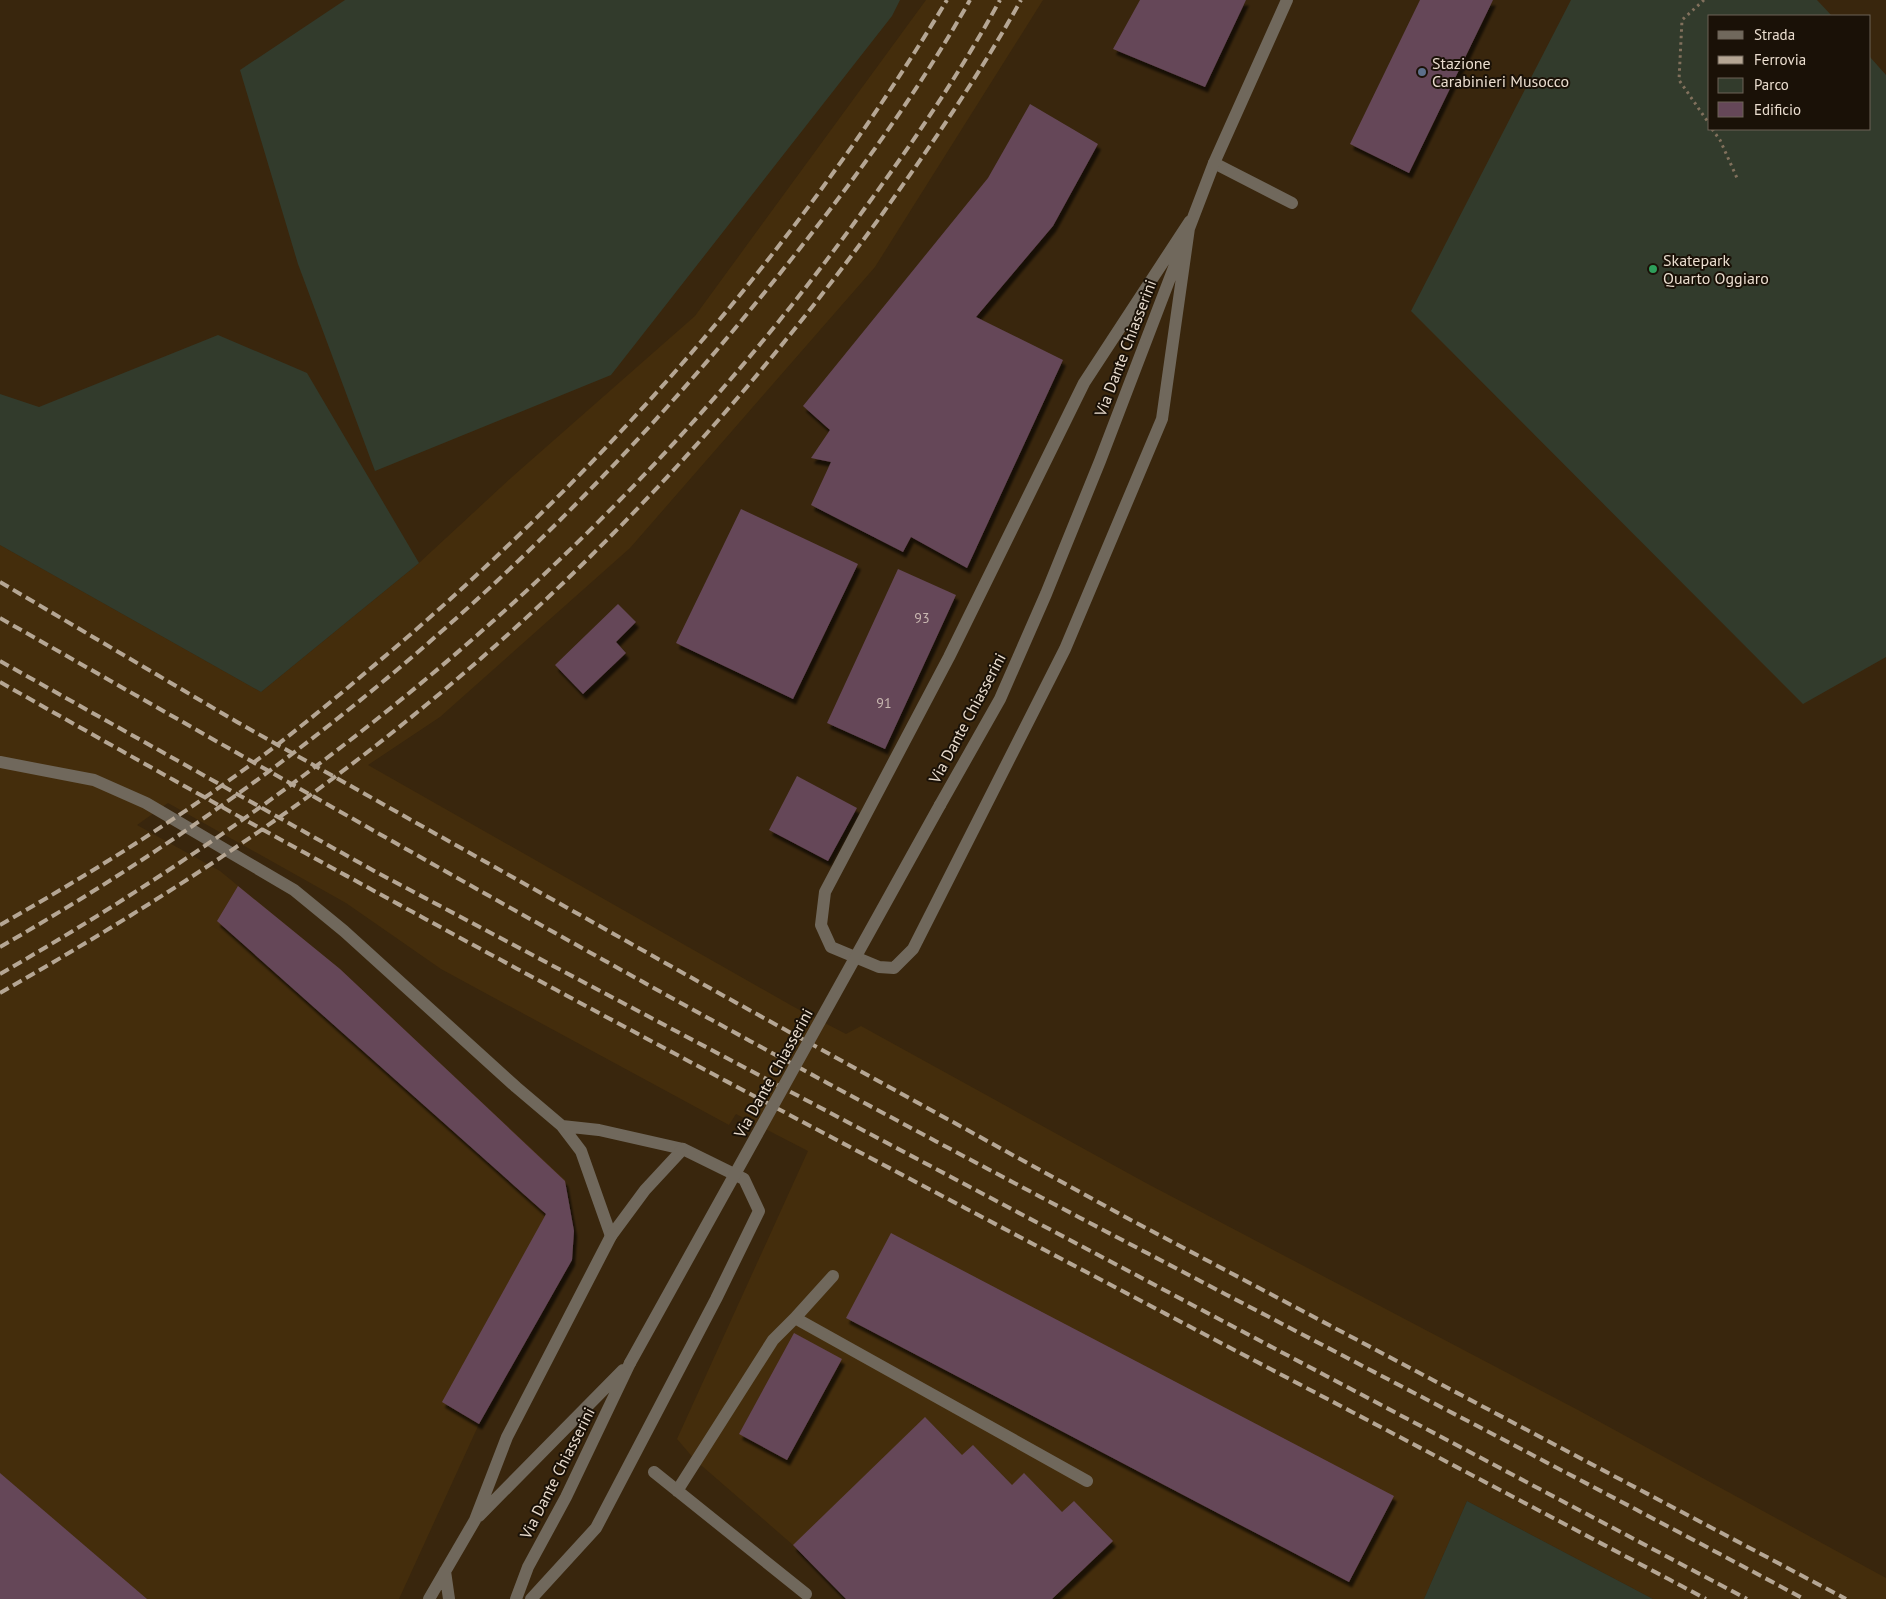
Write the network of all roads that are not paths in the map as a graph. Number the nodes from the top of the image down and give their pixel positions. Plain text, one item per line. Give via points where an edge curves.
1 (1287, 0) edge
2 (1214, 163) junction
3 (1292, 203) dead end
4 (1190, 221) junction
5 (0, 762) edge
6 (562, 1126) junction
7 (683, 1149) junction
8 (611, 1236) junction
9 (833, 1276) dead end
10 (795, 1318) junction
11 (630, 1363) junction
12 (654, 1472) dead end
13 (1087, 1481) dead end
14 (677, 1491) junction
15 (475, 1520) junction
16 (445, 1570) junction
17 (806, 1594) dead end
18 (428, 1599) edge
19 (449, 1599) edge
20 (516, 1599) edge
21 (531, 1599) edge

1 - 2 street, Via Dante Chiasserini
2 - 3 street
2 - 4 street, Via Dante Chiasserini
4 - 4 street via 1084,383 949,657 825,892 821,925 831,947 879,967 894,968 913,948 1065,649 1162,419
4 - 11 street, Via Dante Chiasserini, bridge via 1100,461 1000,699
5 - 6 street via 94,780 146,803 294,890
6 - 7 street via 599,1130
6 - 8 street via 581,1151
7 - 8 street via 645,1190
7 - 21 street via 744,1179 759,1211 596,1528
8 - 15 street via 507,1437
9 - 10 street
10 - 13 street
10 - 14 street via 774,1340
11 - 15 street, Via Dante Chiasserini
11 - 20 street, Via Dante Chiasserini via 566,1497 528,1566
12 - 14 street
14 - 17 street
15 - 16 street
16 - 18 street
16 - 19 street

